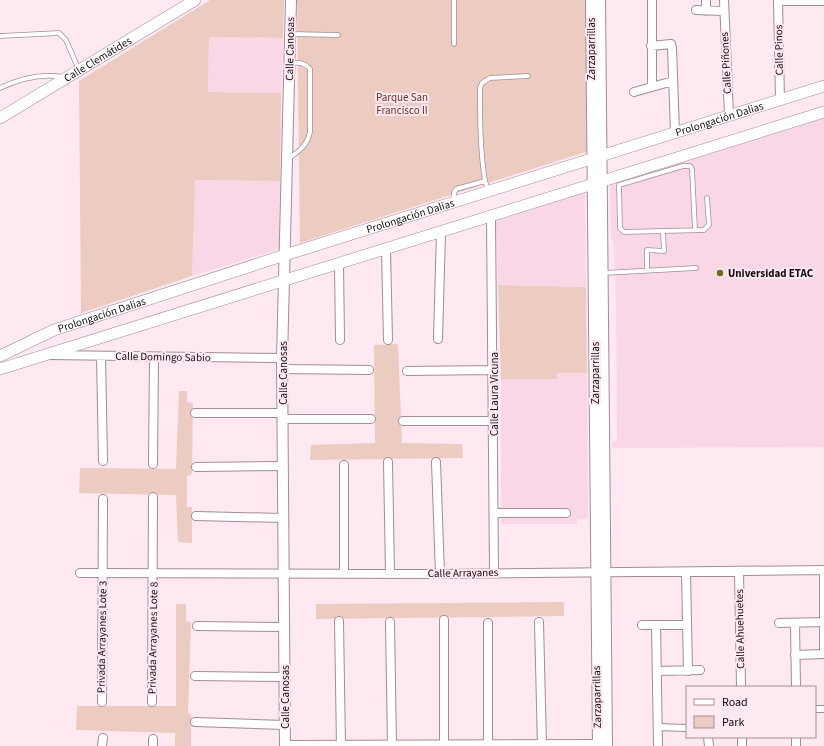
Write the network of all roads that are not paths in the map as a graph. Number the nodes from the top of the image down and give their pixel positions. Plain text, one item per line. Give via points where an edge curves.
1 (195, 0) edge
2 (291, 0) edge
3 (454, 0) edge
4 (591, 0) edge
5 (600, 0) edge
6 (652, 0) edge
7 (706, 0) edge
8 (724, 0) edge
9 (778, 0) edge
10 (824, 1) edge
11 (696, 10) dead end
12 (706, 11) junction
13 (724, 11) junction
14 (290, 34) junction
15 (338, 35) dead end
16 (0, 36) edge
17 (454, 44) dead end
18 (651, 46) junction
19 (289, 62) junction
20 (79, 70) junction
21 (528, 76) dead end
22 (67, 77) junction
23 (673, 81) junction
24 (824, 86) edge
25 (652, 87) junction
26 (0, 88) edge
27 (634, 92) dead end
28 (780, 100) junction
29 (824, 112) edge
30 (729, 115) junction
31 (0, 118) edge
32 (675, 132) junction
33 (597, 157) junction
34 (287, 159) junction
35 (598, 182) junction
36 (487, 186) junction
37 (707, 198) dead end
38 (491, 216) junction
39 (695, 230) junction
40 (441, 232) junction
41 (663, 232) junction
42 (386, 250) junction
43 (285, 255) junction
44 (339, 264) junction
45 (696, 268) dead end
46 (647, 270) junction
47 (603, 273) junction
48 (285, 281) junction
49 (438, 339) dead end
50 (340, 340) dead end
51 (388, 340) dead end
52 (45, 355) junction
53 (0, 356) edge
54 (101, 356) junction
55 (154, 357) junction
56 (282, 358) junction
57 (0, 369) edge
58 (282, 369) junction
59 (369, 370) dead end
60 (494, 370) junction
61 (407, 371) dead end
62 (195, 412) dead end
63 (283, 416) junction
64 (371, 419) dead end
65 (403, 420) dead end
66 (494, 421) junction
67 (102, 461) dead end
68 (388, 462) dead end
69 (436, 462) dead end
70 (153, 464) dead end
71 (344, 465) dead end
72 (196, 466) dead end
73 (282, 466) junction
74 (153, 497) dead end
75 (104, 499) dead end
76 (494, 513) junction
77 (566, 513) dead end
78 (196, 516) dead end
79 (283, 518) junction
80 (824, 570) edge
81 (739, 571) junction
82 (103, 572) junction
83 (686, 572) junction
84 (80, 573) dead end
85 (154, 573) junction
86 (285, 573) junction
87 (344, 573) junction
88 (390, 573) junction
89 (494, 573) junction
90 (601, 573) junction
91 (440, 574) junction
92 (444, 620) dead end
93 (339, 621) dead end
94 (390, 622) dead end
95 (539, 622) dead end
96 (824, 622) edge
97 (488, 623) dead end
98 (779, 623) dead end
99 (795, 623) junction
100 (642, 625) dead end
101 (656, 625) junction
102 (687, 625) junction
103 (197, 626) dead end
104 (285, 627) junction
105 (824, 653) edge
106 (795, 656) junction
107 (688, 670) junction
108 (700, 670) dead end
109 (657, 671) junction
110 (195, 676) dead end
111 (285, 677) junction
112 (741, 686) edge
113 (796, 686) edge
114 (102, 702) dead end
115 (152, 702) dead end
116 (195, 722) dead end
117 (285, 725) junction
118 (658, 727) junction
119 (686, 728) edge
120 (285, 745) edge
121 (341, 745) edge
122 (392, 745) edge
123 (601, 745) edge
124 (444, 746) edge
125 (488, 746) edge
126 (542, 746) edge
127 (658, 746) edge

1 - 20 main road, Calle Clemátides
2 - 14 street, Calle Canosas
3 - 17 lane
4 - 33 street, Zarzaparrillas
5 - 33 street, Zarzaparrillas
6 - 18 street
7 - 12 street
8 - 13 street, Calle Piñones
9 - 10 street
9 - 28 street, Calle Pinos
11 - 12 street
12 - 13 street
13 - 30 street, Calle Piñones
14 - 15 lane
14 - 19 street, Calle Canosas
16 - 20 lane via 59,33 66,40
18 - 23 street via 671,44
18 - 25 street
19 - 34 street, Calle Canosas
19 - 34 lane via 303,63 310,69 310,132 304,147
20 - 22 main road, Calle Clemátides
21 - 36 lane via 490,78 482,82 480,134
22 - 26 lane via 49,74
22 - 31 main road, Calle Clemátides
23 - 25 street
23 - 32 street
24 - 28 main road, Prolongación Dalias
25 - 27 street
28 - 30 main road, Prolongación Dalias
29 - 35 main road, Prolongación Dalias
30 - 32 main road, Prolongación Dalias
32 - 33 main road, Prolongación Dalias
33 - 35 street, Zarzaparrillas
33 - 36 main road, Prolongación Dalias
34 - 43 street, Calle Canosas
35 - 38 main road, Prolongación Dalias
35 - 47 street, Zarzaparrillas
35 - 90 street, Zarzaparrillas
36 - 43 main road, Prolongación Dalias via 453,202
37 - 39 lane via 708,228
38 - 40 main road, Prolongación Dalias
38 - 60 street, Calle Laura Vicuna
39 - 41 lane
39 - 41 lane via 692,169 688,165 619,185 620,228 624,232
40 - 42 main road, Prolongación Dalias
40 - 49 street
41 - 46 lane via 664,251 647,250
42 - 44 main road, Prolongación Dalias
42 - 51 street
43 - 48 street, Calle Canosas
43 - 53 main road, Prolongación Dalias via 54,330
44 - 48 main road, Prolongación Dalias
44 - 50 street
45 - 46 lane
46 - 47 lane
47 - 90 street, Zarzaparrillas
48 - 52 main road, Prolongación Dalias
48 - 56 street, Calle Canosas
52 - 54 street, Calle Domingo Sabio
52 - 57 main road, Prolongación Dalias
54 - 55 street, Calle Domingo Sabio
54 - 67 street
55 - 56 street, Calle Domingo Sabio
55 - 70 street
56 - 58 street, Calle Canosas
58 - 59 street
58 - 63 street, Calle Canosas
60 - 61 street
60 - 66 street, Calle Laura Vicuna
62 - 63 street
63 - 64 street
63 - 73 street, Calle Canosas
65 - 66 street
66 - 76 street, Calle Laura Vicuna
68 - 88 street
69 - 91 street
71 - 87 street
72 - 73 street
73 - 79 street, Calle Canosas
74 - 85 street, Privada Arrayanes Lote 8
75 - 82 street, Privada Arrayanes Lote 3
76 - 77 street
76 - 89 street, Calle Laura Vicuna
78 - 79 street
79 - 86 street, Calle Canosas
80 - 81 street, Calle Arrayanes
80 - 96 street
81 - 83 street, Calle Arrayanes
81 - 112 street, Calle Ahuehuetes
82 - 84 street, Calle Arrayanes
82 - 85 street, Calle Arrayanes
82 - 114 street, Privada Arrayanes Lote 3
83 - 90 street, Calle Arrayanes
83 - 102 street
85 - 86 street, Calle Arrayanes
85 - 115 street, Privada Arrayanes Lote 8
86 - 87 street, Calle Arrayanes
86 - 104 street, Calle Canosas
87 - 88 street, Calle Arrayanes
88 - 91 street, Calle Arrayanes
89 - 90 street, Calle Arrayanes
89 - 91 street, Calle Arrayanes
90 - 123 street, Zarzaparrillas
92 - 124 street
93 - 121 street
94 - 122 street
95 - 126 street
96 - 99 street
96 - 105 street
97 - 125 street
98 - 99 street
99 - 106 street
100 - 101 street
101 - 102 street
101 - 109 street
102 - 107 street
103 - 104 street
104 - 111 street, Calle Canosas
105 - 106 street
106 - 113 street
107 - 108 street
107 - 109 street
109 - 118 street
110 - 111 street
111 - 117 street, Calle Canosas
116 - 117 street
117 - 120 street, Calle Canosas
118 - 119 street
118 - 127 street
120 - 121 street
121 - 122 street
122 - 124 street
123 - 126 street
124 - 125 street
125 - 126 street

